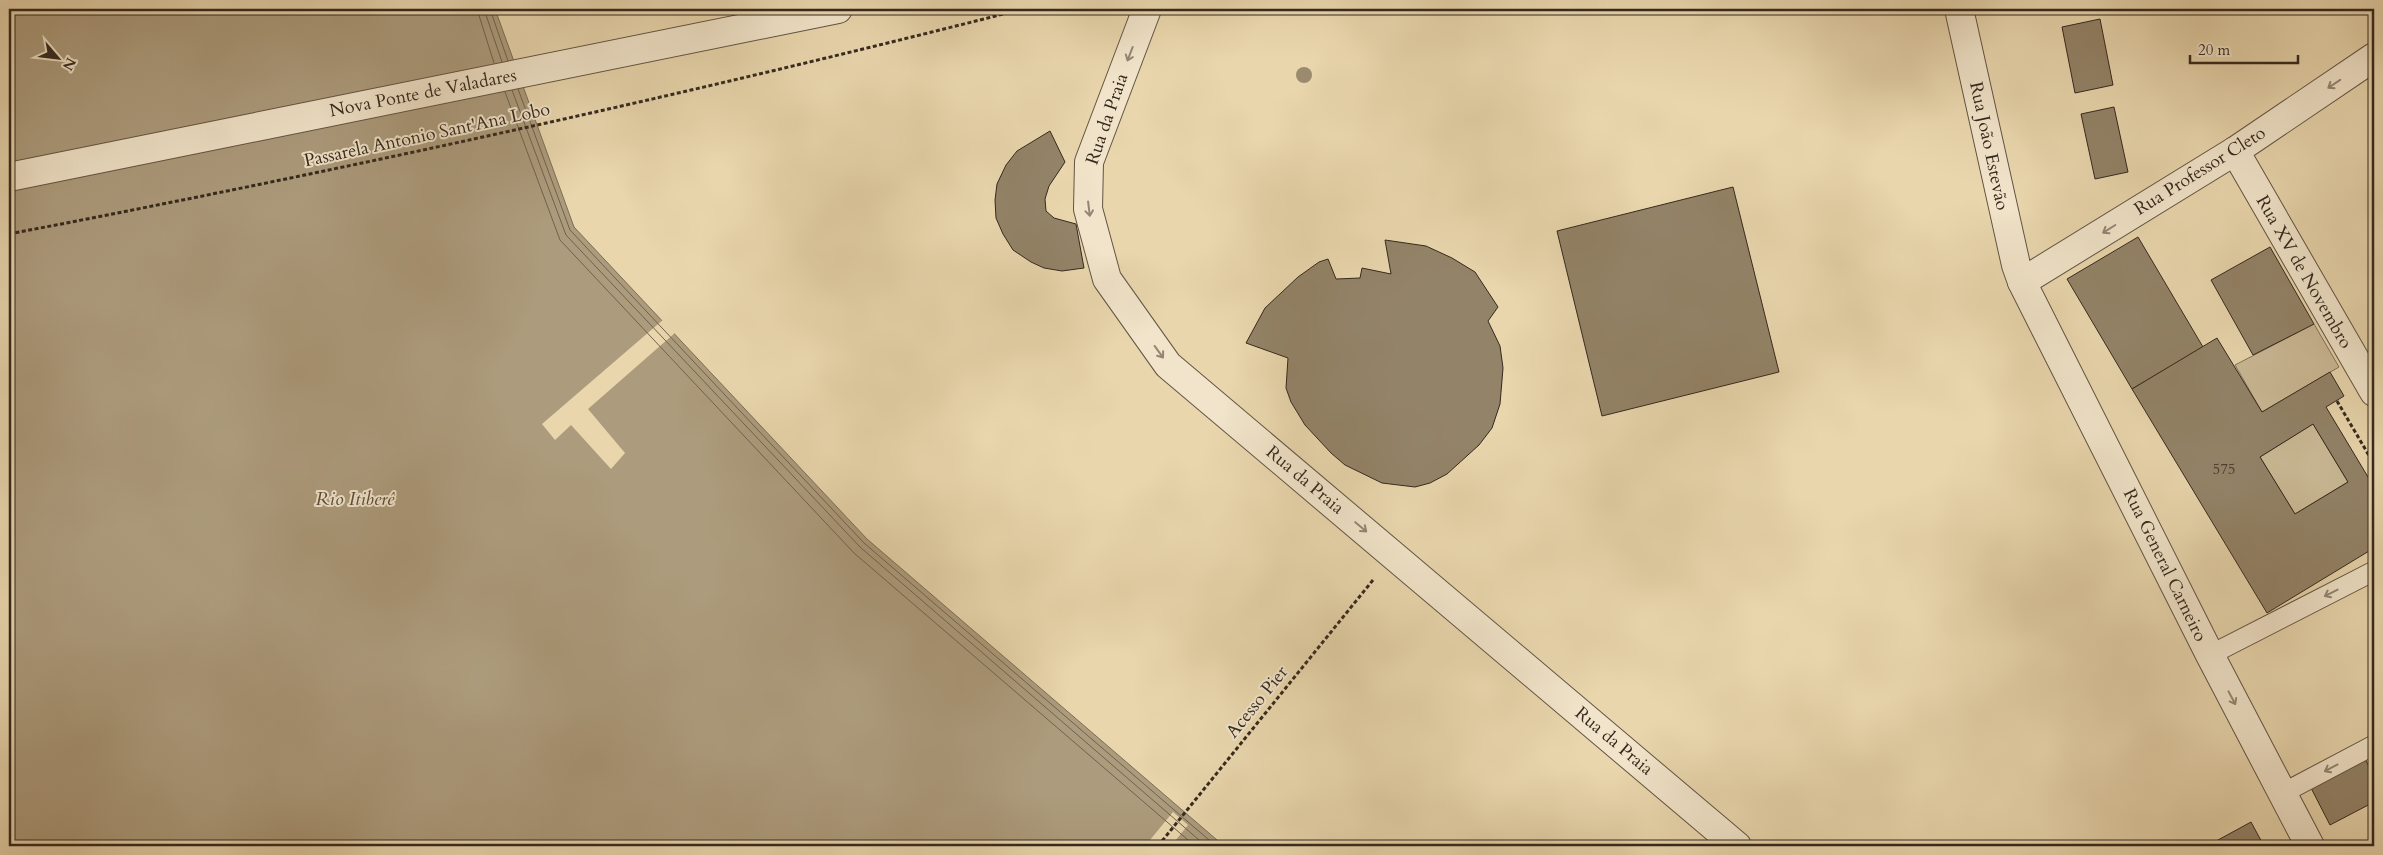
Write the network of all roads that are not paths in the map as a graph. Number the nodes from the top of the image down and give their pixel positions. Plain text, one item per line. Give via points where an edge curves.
1 (838, 9) edge
2 (1147, 9) edge
3 (1959, 9) edge
4 (2374, 57) edge
5 (2235, 151) junction
6 (9, 177) edge
7 (2022, 282) junction
8 (2374, 392) edge
9 (2374, 571) edge
10 (2210, 655) junction
11 (2374, 745) edge
12 (2283, 793) junction
13 (1737, 846) edge
14 (2310, 846) edge

1 - 6 street, Nova Ponte de Valadares
2 -> 13 street, Rua da Praia via 1089,162 1088,209 1107,279 1168,365
3 - 7 street, Rua João Estevão
4 -> 5 street, Rua Professor Cleto
5 -> 7 street, Rua Professor Cleto
5 - 8 street, Rua XV de Novembro
7 - 10 street, Rua General Carneiro
9 -> 10 lane
10 -> 12 street, Rua General Carneiro
11 -> 12 lane
12 - 14 street, Rua General Carneiro

